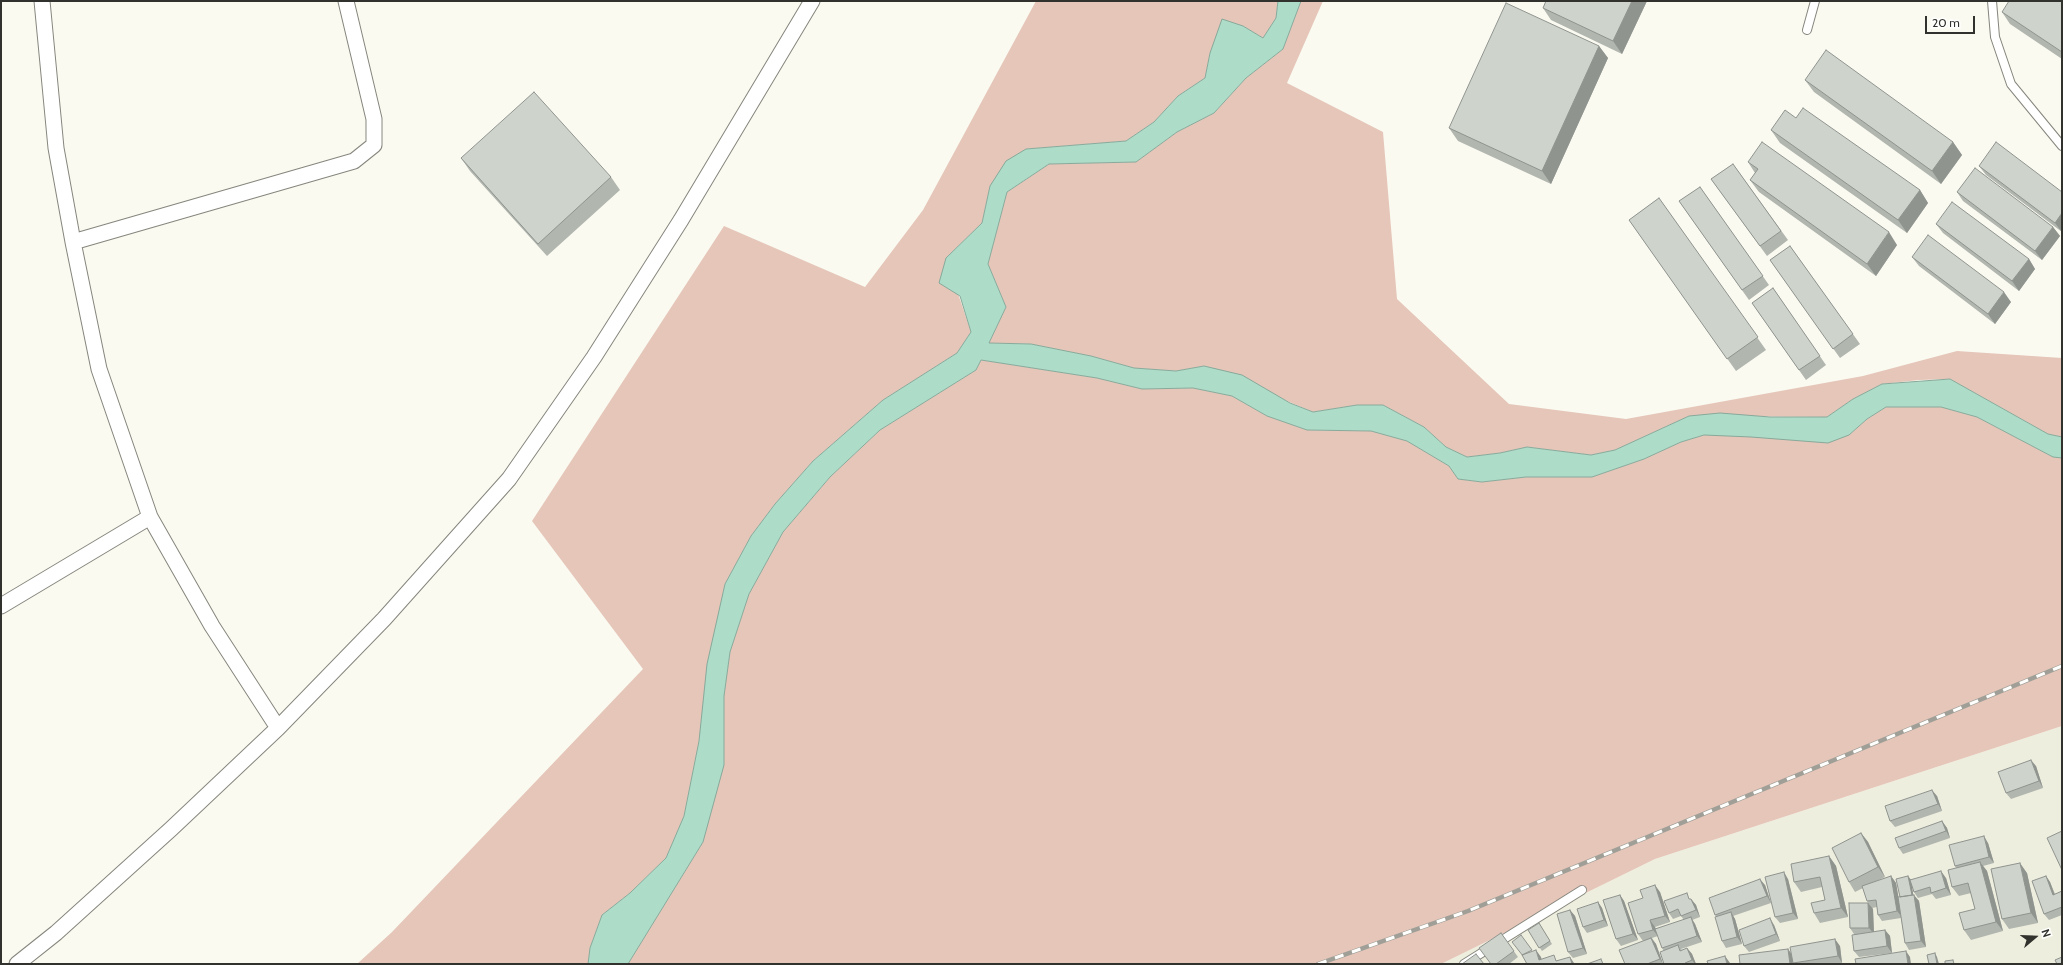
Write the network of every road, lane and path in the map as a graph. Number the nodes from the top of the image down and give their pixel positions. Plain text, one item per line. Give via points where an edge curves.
1 (42, 1) edge
2 (346, 1) edge
3 (812, 1) edge
4 (1815, 1) edge
5 (1992, 1) edge
6 (1807, 30) dead end
7 (2062, 146) edge
8 (73, 242) junction
9 (150, 517) junction
10 (1, 606) edge
11 (278, 728) junction
12 (1582, 890) dead end
13 (17, 964) edge
14 (1464, 964) edge

1 - 8 street via 56,148
2 - 8 street via 374,118 374,145 354,161
3 - 11 street via 594,357 509,479 384,619
4 - 6 lane
5 - 7 lane via 1995,37 2011,84
8 - 9 street via 99,369
9 - 10 street
9 - 11 street via 212,626
11 - 13 street via 56,933
12 - 14 lane

